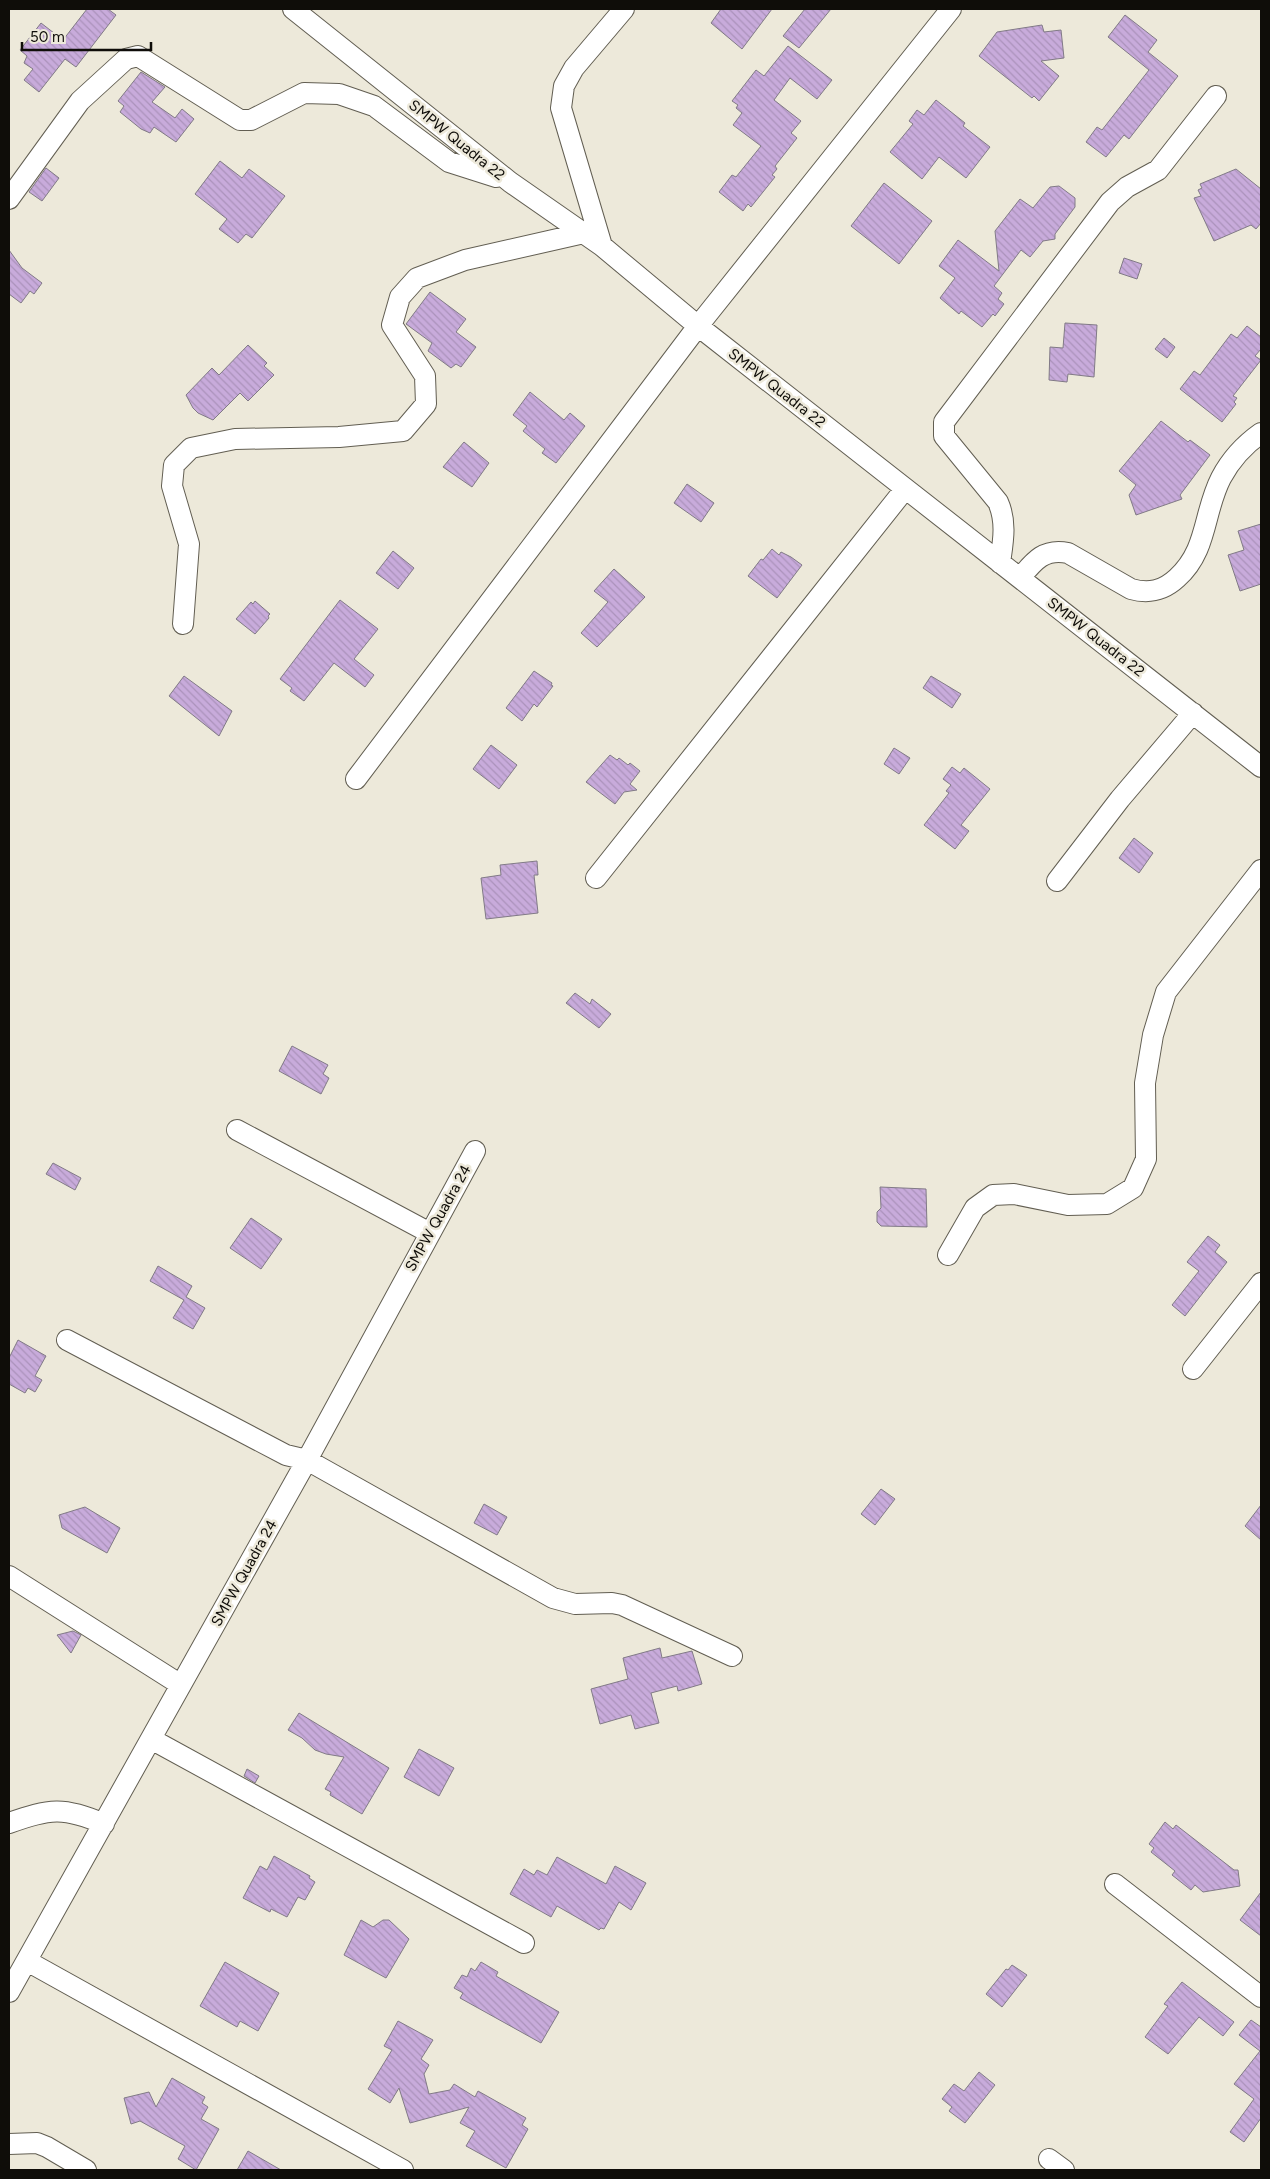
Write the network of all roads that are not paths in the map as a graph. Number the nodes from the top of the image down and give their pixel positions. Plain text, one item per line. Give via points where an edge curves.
1 (294, 9) edge
2 (624, 9) edge
3 (951, 9) edge
4 (1216, 96) dead end
5 (510, 182) junction
6 (9, 199) edge
7 (584, 233) junction
8 (602, 246) junction
9 (698, 326) junction
10 (1261, 433) edge
11 (905, 489) junction
12 (1000, 563) junction
13 (1020, 578) junction
14 (183, 624) dead end
15 (1192, 713) junction
16 (1261, 767) edge
17 (356, 779) dead end
18 (1261, 870) edge
19 (596, 878) dead end
20 (1057, 882) dead end
21 (237, 1130) dead end
22 (475, 1151) dead end
23 (430, 1233) junction
24 (948, 1255) dead end
25 (1261, 1283) edge
26 (67, 1340) dead end
27 (1194, 1369) dead end
28 (307, 1460) junction
29 (9, 1576) edge
30 (732, 1656) dead end
31 (181, 1685) junction
32 (151, 1739) junction
33 (9, 1823) edge
34 (104, 1824) junction
35 (1115, 1884) dead end
36 (524, 1943) dead end
37 (27, 1960) junction
38 (9, 1992) edge
39 (1261, 1997) edge
40 (9, 2144) edge
41 (86, 2170) edge
42 (403, 2170) edge

1 - 5 street, SMPW Quadra 22
2 - 8 street via 574,68 564,86 561,108
3 - 9 street
4 - 12 street via 1158,170 1127,187 1110,202 944,422 944,436 1002,510 1004,535
5 - 6 street via 450,162 374,106 339,94 304,93 251,120 240,120 138,56 126,59 80,100
5 - 7 street, SMPW Quadra 22
7 - 8 street, SMPW Quadra 22
7 - 14 street via 465,260 417,278 400,298 392,324 425,376 426,404 403,431 339,438 235,440 191,448 174,465 172,486 189,544
8 - 9 street, SMPW Quadra 22
9 - 11 street, SMPW Quadra 22
9 - 17 street
10 - 13 street via 1230,464 1218,486 1194,558 1171,584 1156,592 1137,590 1057,550 1044,553
11 - 12 street, SMPW Quadra 22
11 - 19 street
12 - 13 street, SMPW Quadra 22
13 - 15 street, SMPW Quadra 22
15 - 16 street, SMPW Quadra 22
15 - 20 street via 1120,799
18 - 24 street via 1166,992 1153,1035 1145,1083 1146,1159 1133,1188 1107,1204 1068,1205 1014,1194 993,1195 975,1208
21 - 23 street
22 - 23 street, SMPW Quadra 24
23 - 28 street, SMPW Quadra 24
25 - 27 street
26 - 28 street via 286,1456
28 - 30 street via 553,1598 575,1604 622,1604
28 - 31 street, SMPW Quadra 24
29 - 31 street
31 - 32 street, SMPW Quadra 24
32 - 34 street, SMPW Quadra 24
32 - 36 street
33 - 34 street via 40,1813 64,1810
34 - 37 street, SMPW Quadra 24
35 - 39 street
37 - 38 street, SMPW Quadra 24
37 - 42 street
40 - 41 street via 47,2146

